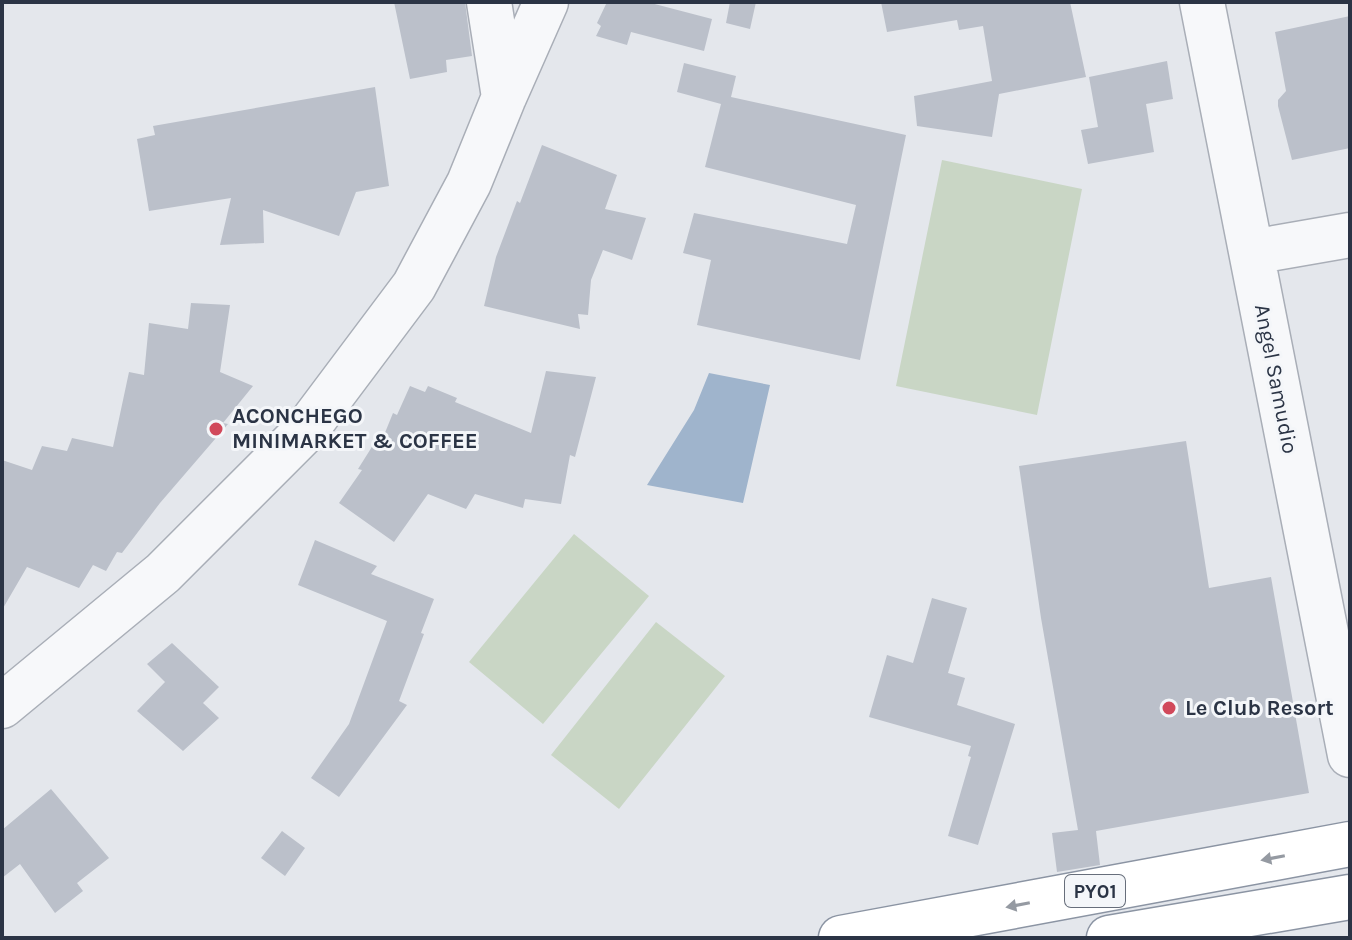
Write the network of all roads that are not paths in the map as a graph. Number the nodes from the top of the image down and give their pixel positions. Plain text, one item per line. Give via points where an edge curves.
1 (489, 2) edge
2 (546, 2) edge
3 (1202, 2) edge
4 (504, 97) junction
5 (1350, 235) edge
6 (1252, 252) junction
7 (2, 706) edge
8 (1350, 755) edge
9 (1350, 844) edge
10 (1350, 897) edge
11 (841, 938) edge
12 (1109, 938) edge

1 - 4 street
2 - 4 street
3 - 6 street, Angel Samudio
4 - 7 street via 469,183 414,286 306,430 163,573
5 - 6 street
6 - 8 street, Angel Samudio
9 -> 11 highway, PY01
10 - 12 highway, PY01

